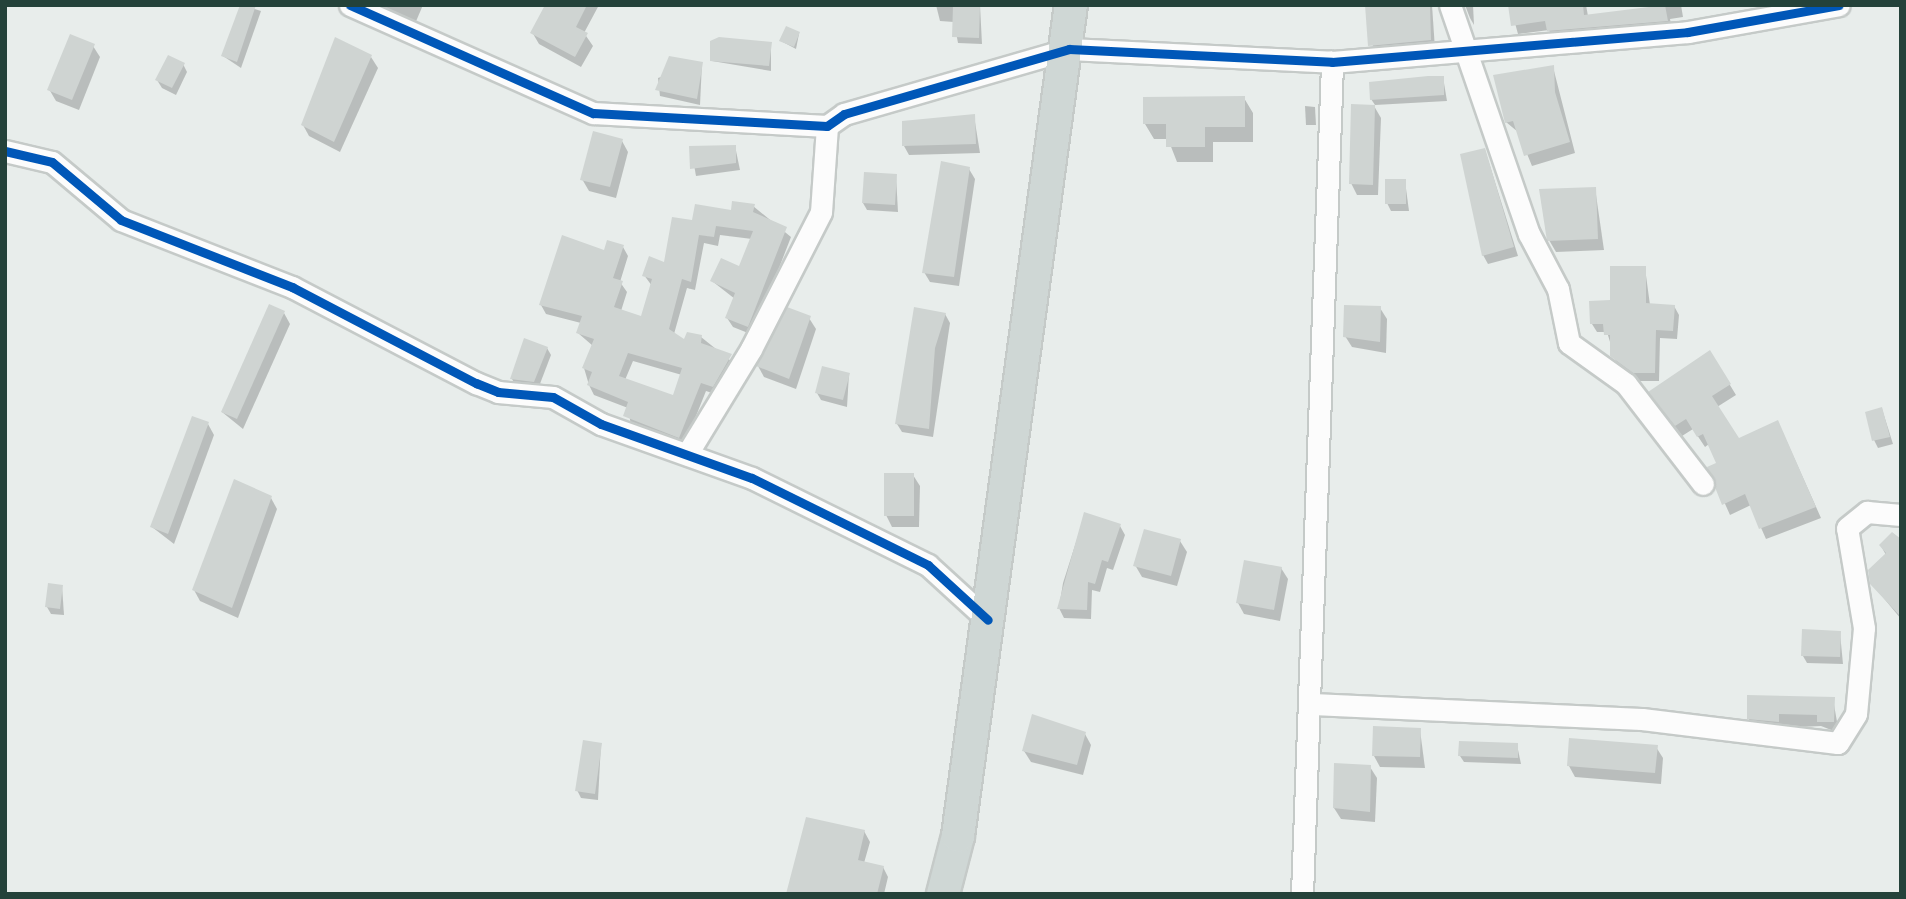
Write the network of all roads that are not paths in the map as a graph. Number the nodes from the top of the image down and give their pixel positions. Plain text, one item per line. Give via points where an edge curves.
1 (350, 5) edge
2 (1071, 5) edge
3 (1450, 5) edge
4 (1839, 5) edge
5 (1069, 49) junction
6 (1460, 51) junction
7 (1332, 62) junction
8 (827, 126) junction
9 (5, 151) edge
10 (687, 454) junction
11 (1703, 484) dead end
12 (1901, 515) edge
13 (988, 620) junction
14 (1312, 704) junction
15 (943, 894) edge
16 (1302, 894) edge

1 - 8 street via 593,113
2 - 5 main road
3 - 6 street
4 - 6 street via 1688,32
5 - 7 street
5 - 8 street via 844,114
5 - 13 main road
6 - 7 street
6 - 11 street via 1488,107 1529,234 1558,289 1569,344 1626,384
7 - 14 street
8 - 10 street via 821,212 751,349
9 - 10 street via 52,162 121,220 292,287 476,383 498,392 554,397 601,424
10 - 13 street via 916,558
12 - 14 street via 1867,512 1847,528 1864,628 1856,714 1838,743 1642,719
13 - 15 main road via 958,836
14 - 16 street

